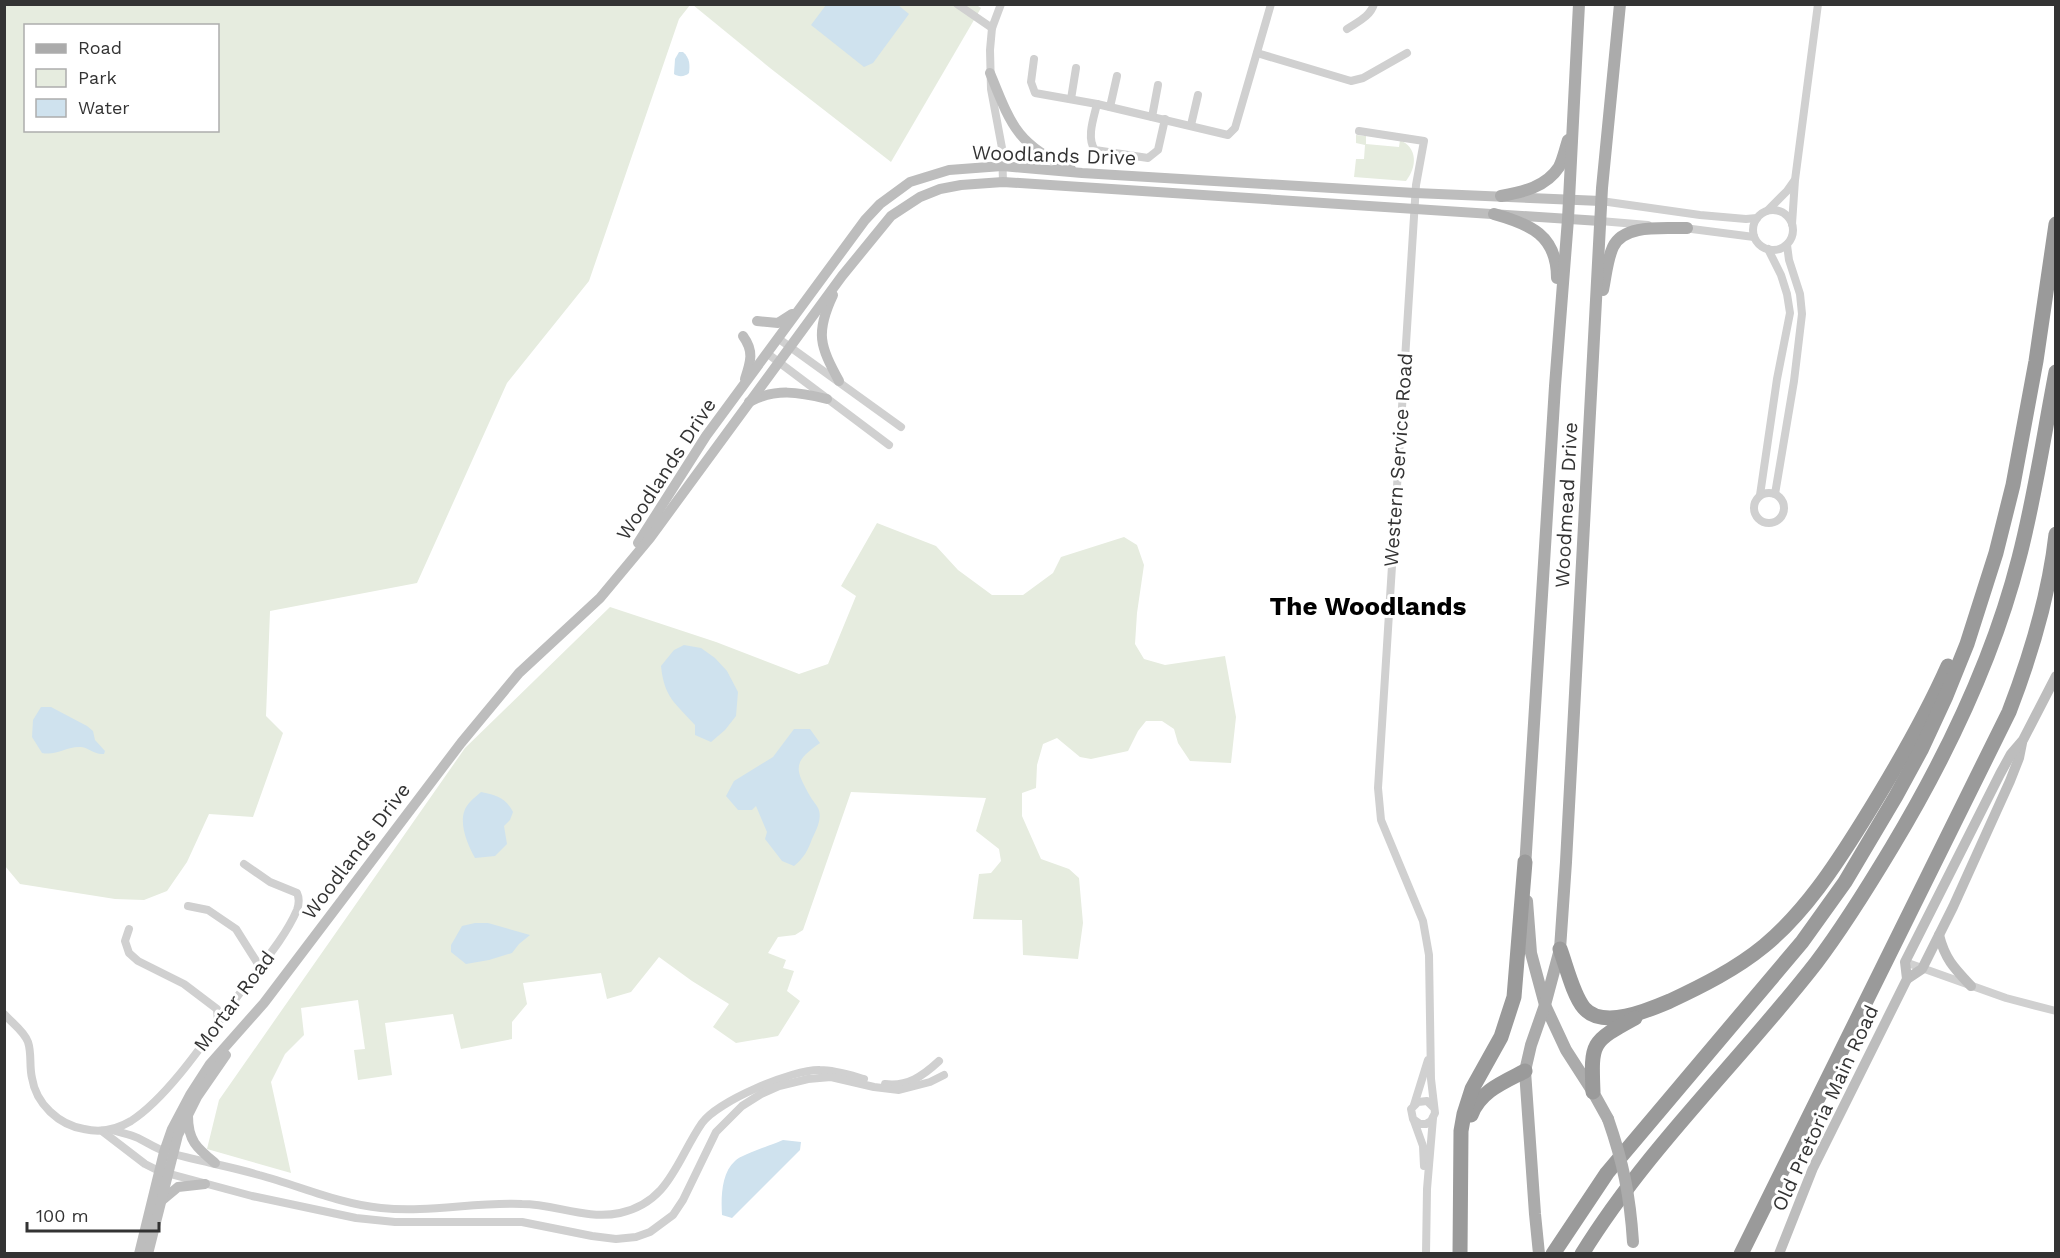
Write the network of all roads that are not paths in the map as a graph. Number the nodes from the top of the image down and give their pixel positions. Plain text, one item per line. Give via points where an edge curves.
1 (957, 4) edge
2 (1001, 4) edge
3 (1374, 4) edge
4 (1579, 4) edge
5 (1620, 4) edge
6 (1818, 4) edge
7 (1269, 5) edge
8 (992, 28) junction
9 (1347, 29) dead end
10 (1257, 53) junction
11 (1407, 53) dead end
12 (1034, 59) dead end
13 (1076, 68) dead end
14 (990, 73) junction
15 (1117, 76) dead end
16 (1158, 84) dead end
17 (1198, 95) dead end
18 (1071, 99) junction
19 (1096, 104) junction
20 (1110, 107) junction
21 (1152, 117) junction
22 (1165, 119) junction
23 (1191, 125) junction
24 (1573, 128) junction
25 (1359, 131) dead end
26 (1002, 166) junction
27 (1082, 173) junction
28 (1795, 180) junction
29 (1003, 182) junction
30 (1415, 193) junction
31 (1501, 196) junction
32 (1569, 199) junction
33 (1601, 201) junction
34 (1414, 208) junction
35 (1767, 211) junction
36 (1494, 214) junction
37 (1757, 218) junction
38 (1568, 219) junction
39 (1600, 221) junction
40 (1792, 224) junction
41 (2055, 224) edge
42 (1688, 228) junction
43 (1754, 237) junction
44 (1787, 245) junction
45 (1768, 249) junction
46 (842, 276) junction
47 (800, 308) junction
48 (757, 321) dead end
49 (1595, 331) junction
50 (743, 336) dead end
51 (779, 339) junction
52 (1557, 342) junction
53 (789, 346) junction
54 (768, 354) junction
55 (778, 361) junction
56 (2055, 372) edge
57 (839, 381) junction
58 (741, 390) junction
59 (827, 399) junction
60 (747, 403) junction
61 (901, 427) dead end
62 (888, 445) dead end
63 (1775, 494) junction
64 (1760, 495) junction
65 (2055, 534) edge
66 (1996, 553) junction
67 (625, 565) junction
68 (2055, 676) edge
69 (2023, 740) junction
70 (1525, 862) junction
71 (244, 864) dead end
72 (188, 906) dead end
73 (129, 929) dead end
74 (1939, 935) junction
75 (1560, 949) junction
76 (1905, 962) junction
77 (260, 967) junction
78 (1922, 969) junction
79 (1907, 980) junction
80 (1971, 986) junction
81 (264, 1003) junction
82 (1545, 1005) junction
83 (2055, 1011) edge
84 (1645, 1012) junction
85 (4, 1014) edge
86 (218, 1022) junction
87 (1430, 1052) junction
88 (939, 1061) dead end
89 (1525, 1071) junction
90 (944, 1075) dead end
91 (1593, 1092) junction
92 (1414, 1104) junction
93 (1434, 1107) junction
94 (188, 1112) junction
95 (1433, 1118) junction
96 (1414, 1121) junction
97 (112, 1130) junction
98 (102, 1131) junction
99 (168, 1153) junction
100 (1461, 1155) junction
101 (215, 1164) junction
102 (163, 1172) junction
103 (205, 1184) junction
104 (160, 1202) junction
105 (1633, 1248) edge
106 (139, 1254) edge
107 (148, 1254) edge
108 (1421, 1254) edge
109 (1426, 1254) edge
110 (1460, 1254) edge
111 (1539, 1254) edge
112 (1553, 1254) edge
113 (1582, 1254) edge
114 (1742, 1254) edge
115 (1779, 1254) edge

1 - 8 street
2 - 8 street
3 - 9 street via 1372,12
4 - 24 main road, Woodmead Drive
5 - 33 main road, Woodmead Drive
6 - 28 street
7 - 10 street
8 - 14 street
10 - 11 street via 1351,81
10 - 23 street via 1230,135
12 - 18 street via 1033,91
13 - 18 street
14 - 26 street
14 - 27 main road via 1007,117 1024,138 1042,155
15 - 20 street
16 - 21 street
17 - 23 street
18 - 19 street
19 - 20 street
19 - 22 street via 1091,136 1095,150 1148,158 1158,150
20 - 21 street
21 - 22 street
22 - 23 street
24 - 31 main road via 1559,167 1545,182
24 - 32 main road, Woodmead Drive
25 - 30 street, Western Service Road via 1424,141
26 - 27 main road, Woodlands Drive
26 - 29 street
26 - 47 main road, Woodlands Drive via 949,170 910,182 895,192 865,220
27 - 30 main road, Woodlands Drive
28 - 35 street
28 - 40 street
29 - 34 main road, Woodlands Drive
29 - 46 main road, Woodlands Drive via 940,189 912,201 891,216
30 - 31 main road, Woodlands Drive
30 - 34 street, Western Service Road
31 - 32 main road, Woodlands Drive
32 - 33 main road, Woodlands Drive
32 - 38 main road, Woodmead Drive
33 - 37 street via 1700,215
33 - 39 main road, Woodmead Drive
34 - 36 main road, Woodlands Drive
34 - 87 street, Western Service Road via 1378,788 1384,830 1426,936
35 - 37 street
35 - 40 street via 1780,211
36 - 38 main road, Woodlands Drive
36 - 52 main road via 1522,222 1544,238 1551,249 1557,272
37 - 43 street
38 - 39 main road, Woodlands Drive
38 - 52 main road, Woodmead Drive
39 - 42 street
39 - 49 main road, Woodmead Drive
40 - 44 street via 1793,233
41 - 66 highway via 2034,372
42 - 43 street
42 - 49 main road via 1632,232 1618,239 1609,260
43 - 45 street
44 - 45 street
44 - 63 street via 1802,314
45 - 64 street via 1781,275 1790,313
46 - 53 main road, Woodlands Drive
46 - 57 main road via 821,330 825,353
47 - 48 main road via 778,323
47 - 51 main road, Woodlands Drive
49 - 75 main road, Woodmead Drive
50 - 58 main road via 752,354
51 - 53 street
51 - 54 main road, Woodlands Drive
52 - 70 main road, Woodmead Drive
53 - 55 main road, Woodlands Drive
53 - 57 street
54 - 55 street
54 - 58 main road, Woodlands Drive
55 - 59 street
55 - 60 main road, Woodlands Drive
56 - 113 highway via 2019,559 1989,652 1940,763 1862,897 1816,963 1671,1134
57 - 61 street
58 - 67 main road, Woodlands Drive via 706,436
59 - 60 main road via 785,391 759,396
59 - 62 street
60 - 67 main road, Woodlands Drive via 650,537
63 - 64 street
63 - 64 street via 1784,508 1780,518 1771,523 1754,512
65 - 114 highway via 2041,615 2008,712
66 - 84 highway via 1935,694 1897,767 1831,873 1763,946 1706,984
66 - 112 highway via 1946,696 1896,796 1845,882 1802,942 1607,1173
67 - 81 main road, Woodlands Drive via 600,598 501,693
68 - 69 main road, Old Pretoria Main Road
69 - 74 main road, Old Pretoria Main Road via 2010,781
69 - 76 main road, Old Pretoria Main Road via 2000,774
70 - 82 main road, Woodmead Drive via 1531,953
70 - 100 highway via 1514,997 1501,1038 1472,1089 1464,1114
71 - 77 street, Mortar Road via 270,882 295,892 299,900 295,913
72 - 77 street via 208,910 236,929
73 - 86 street via 125,941 129,953 184,984 217,1010
74 - 78 main road, Old Pretoria Main Road
74 - 80 main road via 1950,964
75 - 82 main road, Woodmead Drive
75 - 84 highway via 1585,1010 1605,1017
76 - 78 street
76 - 79 main road
77 - 86 street, Mortar Road
78 - 79 main road, Old Pretoria Main Road
78 - 80 street
79 - 115 main road, Old Pretoria Main Road via 1813,1168
80 - 83 street
81 - 94 main road, Woodlands Drive
81 - 99 main road, Woodlands Drive via 200,1079 181,1109
82 - 89 main road, Woodmead Drive
82 - 91 main road, Woodmead Drive via 1566,1050
84 - 91 highway via 1609,1033 1595,1047
85 - 98 street via 27,1039 34,1087 44,1106 66,1123
86 - 97 street, Mortar Road via 152,1104
87 - 92 street, Western Service Road
87 - 93 street, Western Service Road
88 - 101 street via 908,1083 893,1085 818,1070 751,1091 714,1110 704,1121 661,1191 636,1208 604,1216 523,1203 381,1208 337,1200
89 - 100 highway via 1488,1091 1475,1104
89 - 111 main road, Woodmead Drive
90 - 103 street via 899,1090 831,1077 779,1086 761,1094 742,1106 716,1132 673,1215 636,1237 592,1236 522,1222 395,1222 356,1218
91 - 105 main road, Woodmead Drive, bridge via 1608,1119 1625,1172
92 - 93 street via 1424,1101
92 - 96 street
93 - 95 street
94 - 99 main road, Woodlands Drive
94 - 101 main road via 192,1140
95 - 96 street via 1423,1125
95 - 109 street
96 - 108 street via 1424,1153
97 - 98 street, Mortar Road
97 - 99 street
98 - 102 street
99 - 101 street
99 - 102 main road, Woodlands Drive
100 - 110 highway
102 - 103 street
102 - 104 main road, Woodlands Drive
102 - 106 main road, Woodlands Drive
103 - 104 main road via 178,1187
104 - 107 main road, Woodlands Drive

